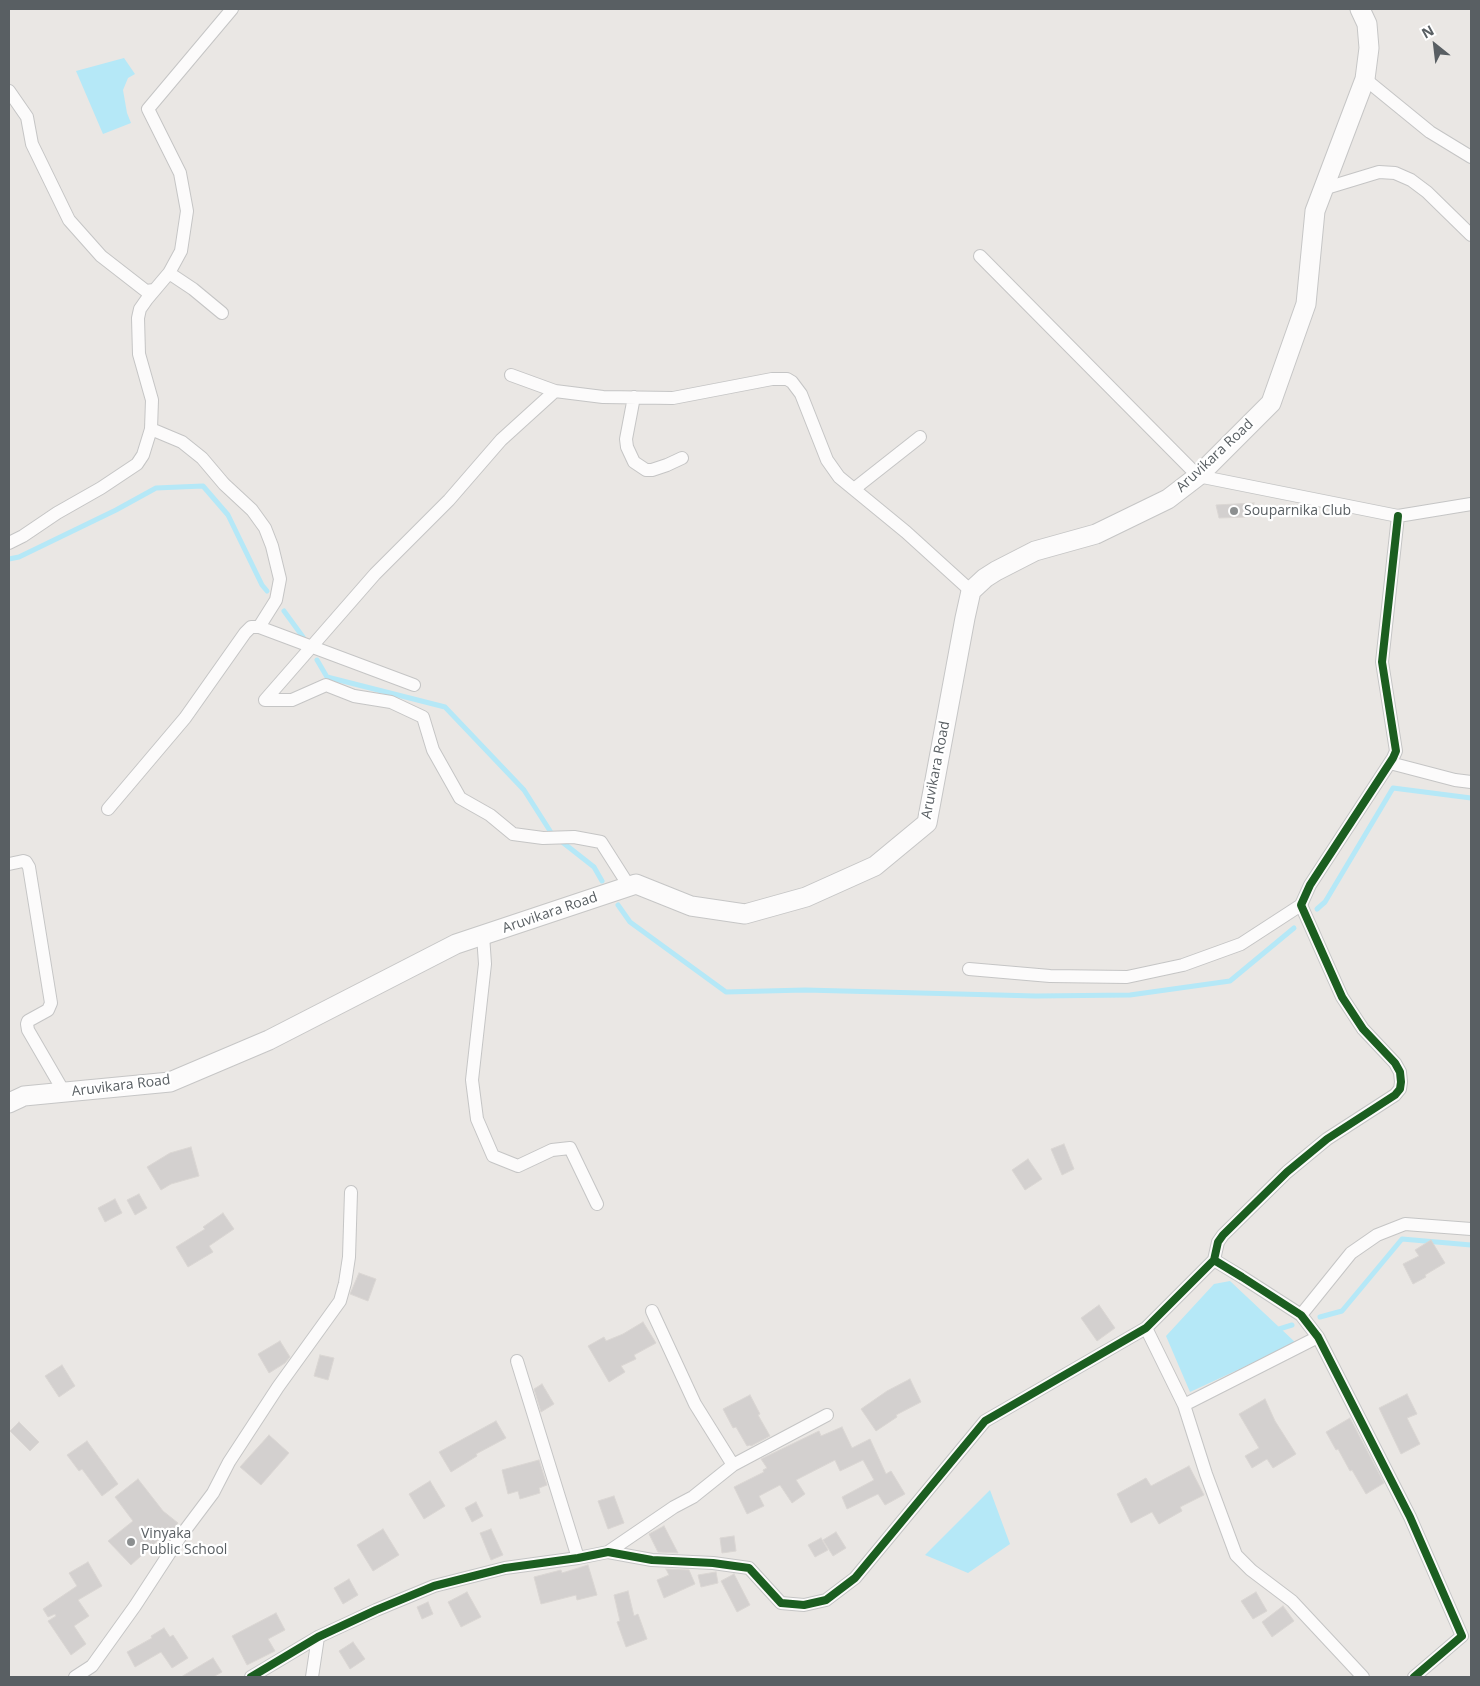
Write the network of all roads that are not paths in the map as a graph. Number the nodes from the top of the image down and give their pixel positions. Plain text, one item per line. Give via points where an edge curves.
1 (232, 9) edge
2 (1360, 9) edge
3 (1365, 79) junction
4 (9, 91) edge
5 (1471, 156) edge
6 (1323, 189) junction
7 (1471, 235) edge
8 (980, 256) dead end
9 (169, 273) junction
10 (154, 290) junction
11 (222, 313) dead end
12 (512, 375) dead end
13 (555, 391) junction
14 (634, 397) junction
15 (151, 429) junction
16 (920, 437) dead end
17 (682, 458) dead end
18 (1198, 476) junction
19 (854, 489) junction
20 (1471, 504) edge
21 (1398, 516) junction
22 (9, 542) edge
23 (971, 591) junction
24 (259, 627) junction
25 (312, 647) junction
26 (414, 685) dead end
27 (1390, 763) junction
28 (1471, 782) edge
29 (108, 809) dead end
30 (9, 864) edge
31 (630, 886) junction
32 (1300, 906) junction
33 (484, 935) junction
34 (969, 970) dead end
35 (64, 1092) junction
36 (9, 1103) edge
37 (351, 1192) dead end
38 (597, 1204) dead end
39 (1471, 1228) edge
40 (1214, 1260) junction
41 (652, 1311) dead end
42 (1301, 1315) junction
43 (1146, 1328) junction
44 (1318, 1337) junction
45 (517, 1361) dead end
46 (1184, 1405) junction
47 (828, 1416) dead end
48 (734, 1466) junction
49 (608, 1552) junction
50 (578, 1558) junction
51 (318, 1637) junction
52 (74, 1677) edge
53 (251, 1677) edge
54 (312, 1677) edge
55 (1363, 1677) edge
56 (1414, 1677) edge

1 - 9 street via 148,109 180,173 187,210 181,251
2 - 3 main road, Aruvikara Road via 1367,24 1370,48
3 - 5 street via 1430,132
3 - 6 main road, Aruvikara Road
4 - 10 street via 27,117 32,144 69,220 101,256 146,291
6 - 7 street via 1378,172 1395,174 1411,180 1427,192
6 - 18 main road, Aruvikara Road via 1315,211 1306,304 1271,403
8 - 18 street
9 - 10 street
9 - 11 street
10 - 15 street via 140,309 138,327 139,354 152,400
12 - 13 street
13 - 14 street
13 - 25 street via 500,440 449,500 375,574
14 - 17 street via 626,439 634,462 652,470
14 - 19 street via 673,398 787,379 801,394 828,460 839,477
15 - 22 street via 137,464
15 - 24 street via 182,442 202,458 265,528 280,579 276,600
16 - 19 street
18 - 21 street
18 - 23 main road, Aruvikara Road via 1168,499 1096,534 1036,550 996,571
19 - 23 street
20 - 21 street
21 - 27 street via 1382,662 1396,745
23 - 31 main road, Aruvikara Road via 927,823 875,866 806,897 745,914 691,906 636,884
24 - 25 street
24 - 29 street via 248,630 186,718
25 - 26 street
25 - 31 street via 265,700 292,700 326,685 354,696 391,702 423,717 433,750 460,798 490,815 513,834 543,838 574,837 601,842
27 - 28 street
27 - 32 street via 1310,885
30 - 35 street via 23,861 29,867 50,1003 48,1010 26,1024
31 - 33 main road, Aruvikara Road
32 - 34 street via 1241,944 1182,965 1127,977
32 - 40 street via 1342,998 1363,1029 1400,1072 1400,1089 1395,1096 1327,1139 1287,1172 1223,1235
33 - 35 main road, Aruvikara Road via 456,944 269,1040 170,1082
33 - 38 street via 485,964 472,1080 477,1119 493,1156 518,1166 552,1150 570,1148
35 - 36 main road, Aruvikara Road via 24,1096
37 - 52 street via 349,1257 340,1301 278,1387 228,1462 213,1493 135,1606 92,1666
39 - 42 street via 1405,1224 1377,1235 1351,1253
40 - 42 street
40 - 43 street
41 - 48 street via 695,1404
42 - 44 street
43 - 46 street
43 - 49 street via 985,1421 855,1578 826,1600 804,1605 781,1603 749,1568 652,1560
44 - 46 street
44 - 56 street via 1410,1517 1462,1636
45 - 50 street
46 - 55 street via 1236,1555 1292,1601
47 - 48 street
48 - 49 street
49 - 50 street
50 - 51 street via 505,1568 434,1586
51 - 53 street
51 - 54 street

